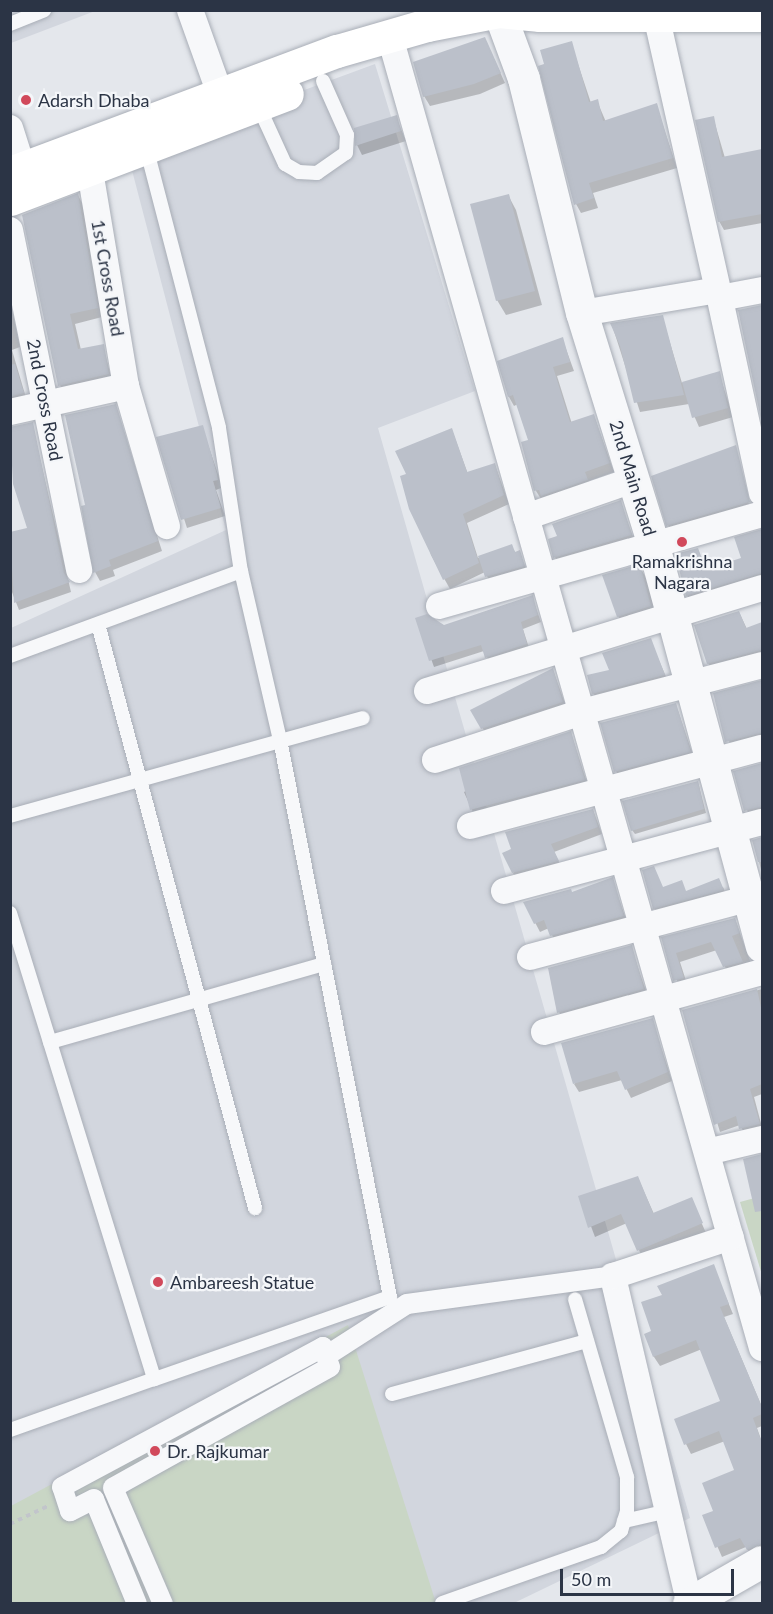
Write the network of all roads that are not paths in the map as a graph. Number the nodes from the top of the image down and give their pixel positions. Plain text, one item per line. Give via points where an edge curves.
1 (44, 10) edge
2 (190, 10) edge
3 (499, 11) edge
4 (655, 12) edge
5 (762, 15) edge
6 (10, 24) edge
7 (390, 37) junction
8 (323, 81) junction
9 (220, 94) junction
10 (258, 105) junction
11 (10, 128) edge
12 (146, 147) junction
13 (17, 171) edge
14 (90, 171) junction
15 (10, 199) edge
16 (10, 230) edge
17 (762, 290) edge
18 (719, 294) junction
19 (582, 313) junction
20 (126, 386) junction
21 (46, 404) junction
22 (10, 412) edge
23 (633, 480) junction
24 (762, 493) edge
25 (762, 514) edge
26 (526, 517) junction
27 (167, 526) dead end
28 (653, 543) junction
29 (79, 570) dead end
30 (241, 571) junction
31 (543, 577) junction
32 (762, 588) edge
33 (439, 606) dead end
34 (671, 613) junction
35 (98, 624) junction
36 (563, 647) junction
37 (10, 656) edge
38 (762, 665) edge
39 (690, 685) junction
40 (427, 691) dead end
41 (582, 712) junction
42 (363, 718) dead end
43 (280, 740) junction
44 (762, 748) edge
45 (435, 760) dead end
46 (710, 763) junction
47 (141, 779) junction
48 (604, 791) junction
49 (10, 816) edge
50 (762, 822) edge
51 (470, 826) dead end
52 (728, 831) junction
53 (623, 859) junction
54 (504, 891) dead end
55 (756, 897) edge
56 (10, 913) edge
57 (643, 927) junction
58 (762, 947) edge
59 (530, 957) dead end
60 (324, 964) junction
61 (762, 972) edge
62 (199, 998) junction
63 (664, 999) junction
64 (544, 1032) dead end
65 (50, 1042) junction
66 (762, 1138) edge
67 (707, 1152) junction
68 (255, 1208) dead end
69 (731, 1238) junction
70 (613, 1276) junction
71 (575, 1299) dead end
72 (588, 1341) junction
73 (762, 1348) edge
74 (326, 1356) junction
75 (154, 1379) junction
76 (392, 1394) dead end
77 (10, 1430) edge
78 (668, 1511) junction
79 (624, 1521) junction
80 (762, 1562) edge
81 (442, 1603) edge
82 (688, 1603) edge
83 (137, 1604) edge
84 (163, 1604) edge

1 - 6 lane
2 - 9 street
3 - 4 main road via 540,15
3 - 7 main road via 427,25
3 - 19 street, 2nd Main Road via 524,80
4 - 5 main road
4 - 18 street
7 - 8 main road via 344,72
7 - 9 main road via 337,51
7 - 26 street
8 - 10 main road
8 - 10 lane via 347,135 346,153 317,173 299,172 285,164
9 - 13 main road
10 - 12 main road
11 - 13 street
12 - 14 main road
12 - 30 lane via 219,428
14 - 15 main road
14 - 20 street, 1st Cross Road
16 - 21 street, 2nd Cross Road
17 - 18 street
18 - 19 street
18 - 24 street
19 - 23 street, 2nd Main Road
20 - 21 street
20 - 27 street, 1st Cross Road
21 - 22 street
21 - 29 street, 2nd Cross Road
23 - 26 street
23 - 28 street, 2nd Main Road
25 - 28 street
26 - 31 street
28 - 31 street
28 - 34 street, 2nd Main Road
30 - 35 lane
30 - 43 lane
31 - 33 street
31 - 36 street
32 - 34 street
34 - 36 street
34 - 39 street, 2nd Main Road
35 - 37 lane
35 - 47 lane
36 - 40 street
36 - 41 street
38 - 39 street
39 - 41 street
39 - 46 street, 2nd Main Road
41 - 45 street
41 - 48 street
42 - 43 lane
43 - 47 lane
43 - 60 lane
44 - 46 street
46 - 48 street
46 - 52 street, 2nd Main Road
47 - 49 lane
47 - 62 lane
48 - 51 street
48 - 53 street
50 - 52 street
52 - 53 street
52 - 55 street, 2nd Main Road
53 - 54 street
53 - 57 street
55 - 57 street
55 - 58 street, 2nd Main Road
56 - 65 lane
57 - 59 street
57 - 63 street
60 - 62 lane
60 - 75 lane via 390,1297
61 - 63 street
62 - 65 lane
62 - 68 lane
63 - 64 street
63 - 67 street
65 - 75 lane
66 - 67 street
67 - 69 street
69 - 70 street
69 - 73 street
70 - 74 street via 407,1304
70 - 78 street
71 - 72 lane
72 - 76 lane
72 - 79 lane via 627,1478
74 - 83 street via 322,1347 62,1487 70,1510 94,1499
74 - 84 street via 330,1367 113,1488
75 - 77 lane
78 - 79 lane
78 - 82 street
79 - 81 lane via 621,1531 601,1547
80 - 82 street

